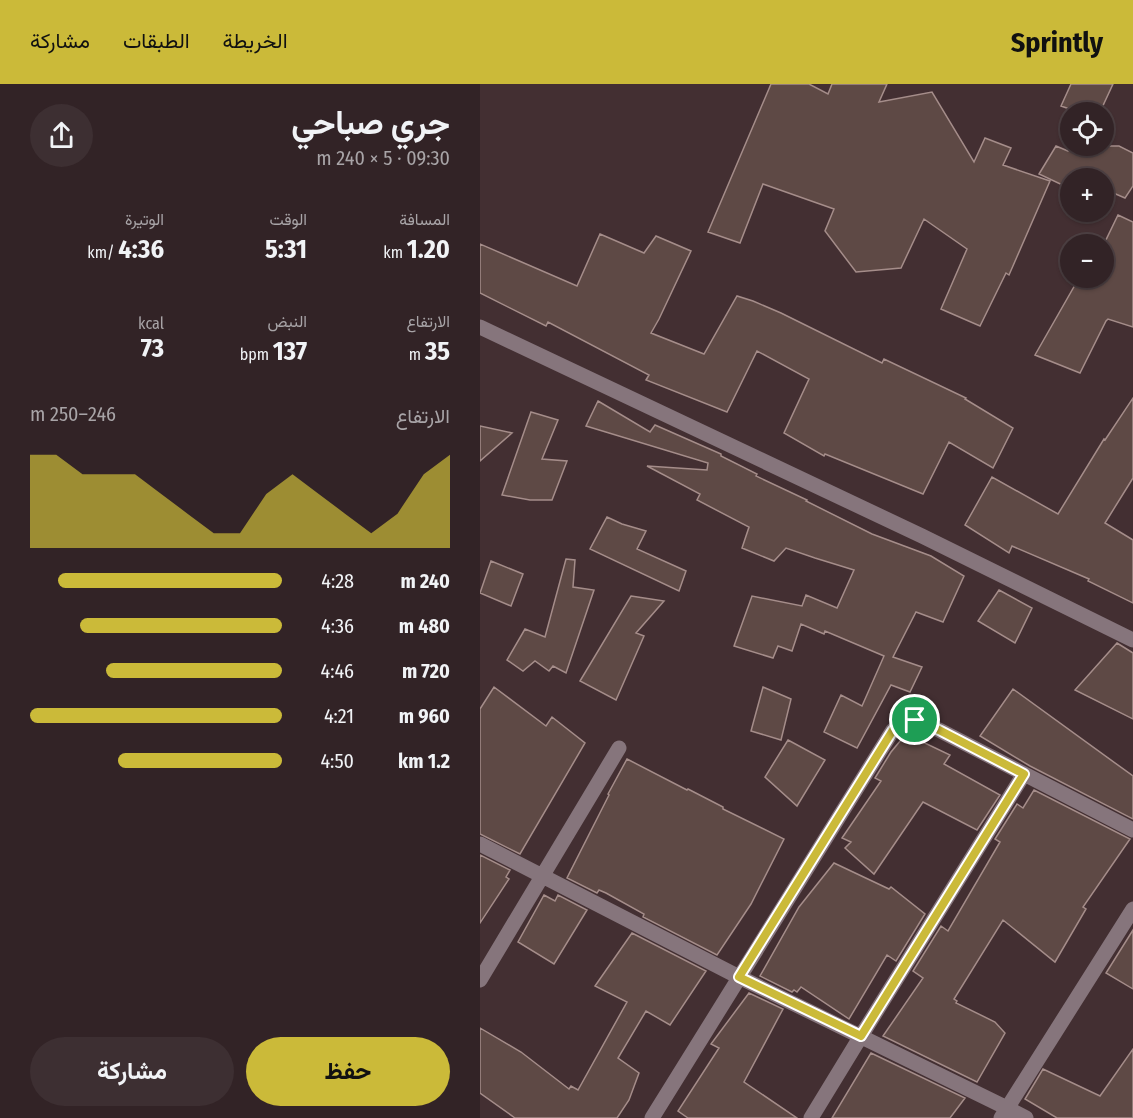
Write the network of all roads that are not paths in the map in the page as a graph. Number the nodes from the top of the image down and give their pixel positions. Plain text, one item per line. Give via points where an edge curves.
1 (480, 327) edge
2 (1133, 640) edge
3 (619, 748) dead end
4 (1024, 774) junction
5 (1133, 830) edge
6 (480, 844) edge
7 (542, 876) junction
8 (1133, 909) edge
9 (739, 977) junction
10 (480, 980) edge
11 (861, 1036) junction
12 (1004, 1113) edge
13 (652, 1118) edge
14 (811, 1118) edge
15 (1026, 1118) edge

1 - 2 street
3 - 7 street
4 - 5 street
4 - 9 street via 915,720 893,730
4 - 11 street
6 - 7 street
7 - 9 street
7 - 10 street
8 - 12 street
9 - 11 street
9 - 13 street
11 - 12 street
11 - 14 street
12 - 15 street

